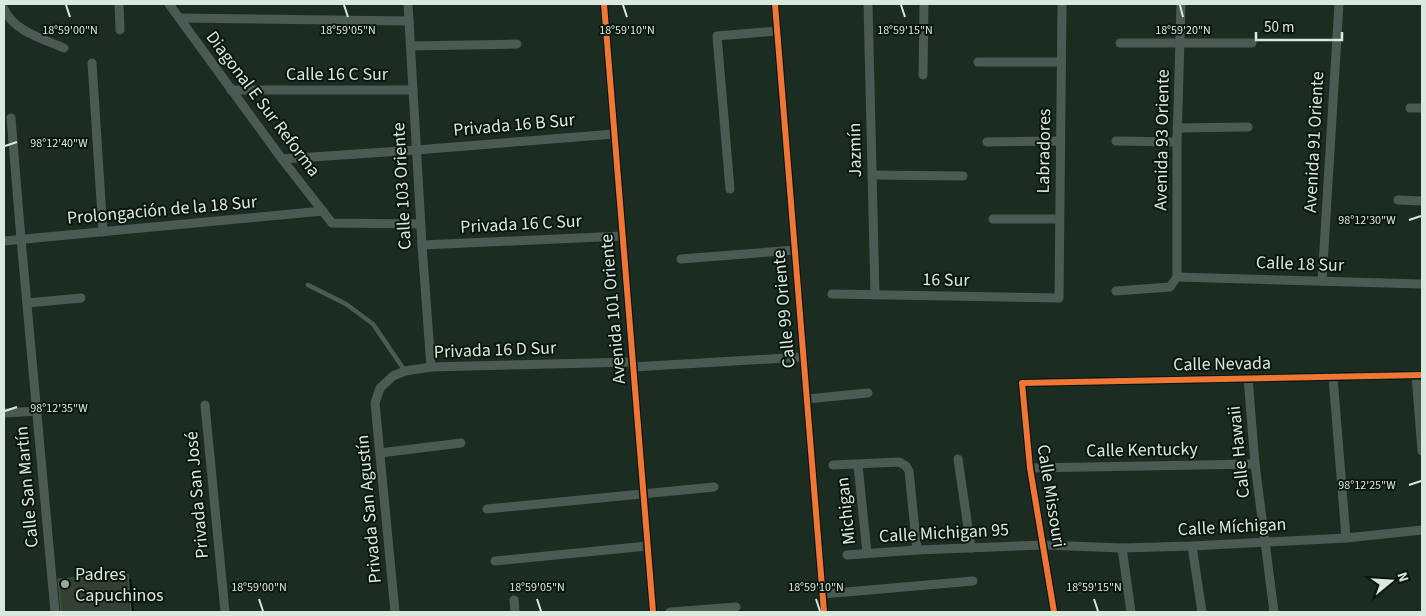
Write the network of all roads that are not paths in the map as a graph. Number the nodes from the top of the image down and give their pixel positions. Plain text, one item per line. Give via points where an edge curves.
1 (119, 4) edge
2 (169, 4) edge
3 (408, 4) edge
4 (604, 4) edge
5 (775, 4) edge
6 (868, 4) edge
7 (924, 4) edge
8 (1062, 4) edge
9 (1182, 4) edge
10 (1339, 4) edge
11 (4, 8) edge
12 (179, 18) junction
13 (409, 21) junction
14 (120, 30) dead end
15 (777, 31) junction
16 (1120, 43) dead end
17 (517, 44) dead end
18 (1180, 44) junction
19 (1252, 44) dead end
20 (411, 46) junction
21 (64, 48) dead end
22 (978, 62) dead end
23 (1061, 62) junction
24 (92, 63) dead end
25 (923, 75) dead end
26 (231, 90) junction
27 (413, 90) junction
28 (1410, 108) dead end
29 (1422, 108) edge
30 (11, 118) dead end
31 (1248, 127) dead end
32 (1177, 128) junction
33 (614, 134) junction
34 (1060, 141) junction
35 (1116, 141) dead end
36 (987, 142) dead end
37 (1177, 142) junction
38 (416, 150) junction
39 (282, 159) junction
40 (872, 175) junction
41 (964, 176) dead end
42 (730, 189) dead end
43 (1398, 200) dead end
44 (1422, 201) edge
45 (323, 211) junction
46 (993, 219) dead end
47 (1059, 219) junction
48 (420, 224) junction
49 (103, 232) junction
50 (622, 236) junction
51 (21, 239) junction
52 (4, 240) edge
53 (422, 245) junction
54 (794, 250) junction
55 (681, 259) dead end
56 (1177, 277) junction
57 (1322, 281) junction
58 (1422, 284) edge
59 (308, 285) dead end
60 (1116, 291) dead end
61 (832, 294) dead end
62 (875, 295) junction
63 (81, 298) dead end
64 (1059, 298) joint
65 (27, 303) junction
66 (803, 357) junction
67 (633, 365) junction
68 (431, 367) junction
69 (405, 371) junction
70 (1419, 375) edge
71 (1333, 377) junction
72 (1248, 378) junction
73 (1022, 384) joint
74 (868, 393) dead end
75 (807, 399) junction
76 (375, 403) joint
77 (205, 405) dead end
78 (37, 411) junction
79 (4, 413) edge
80 (462, 442) dead end
81 (1422, 451) edge
82 (380, 453) junction
83 (958, 459) dead end
84 (1255, 464) junction
85 (833, 465) dead end
86 (858, 465) junction
87 (1030, 468) junction
88 (714, 487) dead end
89 (643, 494) junction
90 (487, 509) dead end
91 (1422, 530) edge
92 (1346, 538) junction
93 (1266, 542) junction
94 (1044, 545) junction
95 (648, 546) junction
96 (1192, 546) junction
97 (970, 548) junction
98 (1122, 548) junction
99 (917, 550) junction
100 (867, 553) junction
101 (847, 555) dead end
102 (496, 561) dead end
103 (973, 581) dead end
104 (823, 594) junction
105 (514, 600) dead end
106 (736, 607) dead end
107 (55, 612) edge
108 (225, 612) edge
109 (395, 612) edge
110 (515, 612) edge
111 (654, 612) edge
112 (670, 612) edge
113 (824, 612) edge
114 (1054, 612) edge
115 (1131, 612) edge
116 (1202, 612) edge
117 (1274, 612) edge

1 - 14 street
2 - 12 street, Diagonal E Sur Reforma
3 - 13 street, Calle 103 Oriente
4 - 33 street, Avenida 101 Oriente
5 - 15 street, Calle 99 Oriente
6 - 40 street, Jazmín
7 - 25 street
8 - 23 street, Labradores
9 - 18 street, Avenida 93 Oriente
10 - 57 street, Avenida 91 Oriente
11 - 21 street via 17,26
12 - 13 street
12 - 26 street, Diagonal E Sur Reforma
13 - 20 street, Calle 103 Oriente
15 - 42 street via 718,36
15 - 54 street, Calle 99 Oriente
16 - 18 street
17 - 20 street
18 - 19 street
18 - 32 street, Avenida 93 Oriente
20 - 27 street, Calle 103 Oriente
22 - 23 street
23 - 34 street, Labradores
24 - 49 street
26 - 27 street, Calle 16 C Sur
26 - 39 street, Diagonal E Sur Reforma
27 - 38 street, Calle 103 Oriente
28 - 29 street
30 - 51 street, Calle San Martín
31 - 32 street
32 - 37 street, Avenida 93 Oriente
33 - 38 street, Privada 16 B Sur
33 - 50 street, Avenida 101 Oriente
34 - 36 street
34 - 47 street, Labradores
35 - 37 street
37 - 56 street, Avenida 93 Oriente
38 - 39 street
38 - 48 street, Calle 103 Oriente
39 - 45 street, Diagonal E Sur Reforma
40 - 41 street
40 - 62 street, Jazmín
43 - 44 street
45 - 48 street, Diagonal E Sur Reforma via 332,223
45 - 49 street, Prolongación de la 18 Sur
46 - 47 street
47 - 64 street, Labradores
48 - 53 street, Calle 103 Oriente
49 - 51 street, Prolongación de la 18 Sur
50 - 53 street, Privada 16 C Sur
50 - 67 street, Avenida 101 Oriente
51 - 52 street, Prolongación de la 18 Sur
51 - 65 street, Calle San Martín
53 - 68 street, Calle 103 Oriente
54 - 55 street
54 - 66 street, Calle 99 Oriente
56 - 57 street, Calle 18 Sur
56 - 60 street via 1170,287
57 - 58 street, Calle 18 Sur
59 - 69 lane via 346,304 373,324
61 - 62 street, 16 Sur
62 - 64 street, 16 Sur
63 - 65 street
65 - 78 street, Calle San Martín
66 - 67 street, Privada 16 D Sur
66 - 75 street, Calle 99 Oriente
67 - 68 street, Privada 16 D Sur
67 - 89 street, Avenida 101 Oriente
68 - 69 street, Privada 16 D Sur
69 - 76 street, Privada 16 D Sur via 393,376 380,388
70 - 71 street, Calle Nevada
70 - 81 street
71 - 72 street, Calle Nevada
71 - 92 street
72 - 73 street, Calle Nevada
72 - 84 street, Calle Hawaii
73 - 87 street, Calle Missouri
74 - 75 street
75 - 104 street, Calle 99 Oriente
76 - 82 street, Privada San Agustín
77 - 108 street, Privada San José
78 - 79 street
78 - 107 street, Calle San Martín
80 - 82 street
82 - 109 street, Privada San Agustín
83 - 97 street
84 - 87 street, Calle Kentucky
84 - 93 street, Calle Hawaii
85 - 86 street
86 - 99 street via 899,462 906,466
86 - 100 street, Michigan
87 - 94 street, Calle Missouri
88 - 89 street
89 - 90 street
89 - 95 street, Avenida 101 Oriente
91 - 92 street, Calle Míchigan
92 - 93 street, Calle Míchigan
93 - 96 street, Calle Míchigan
93 - 117 street, Calle Hawaii
94 - 97 street, Calle Michigan 95
94 - 98 street, Calle Míchigan
94 - 114 street, Calle Missouri
95 - 102 street
95 - 111 street, Avenida 101 Oriente
96 - 98 street, Calle Míchigan
96 - 116 street
97 - 99 street, Calle Michigan 95
98 - 115 street
99 - 100 street, Calle Michigan 95
100 - 101 street, Calle Michigan 95
103 - 104 street
104 - 113 street, Calle 99 Oriente
105 - 110 street
106 - 112 street

